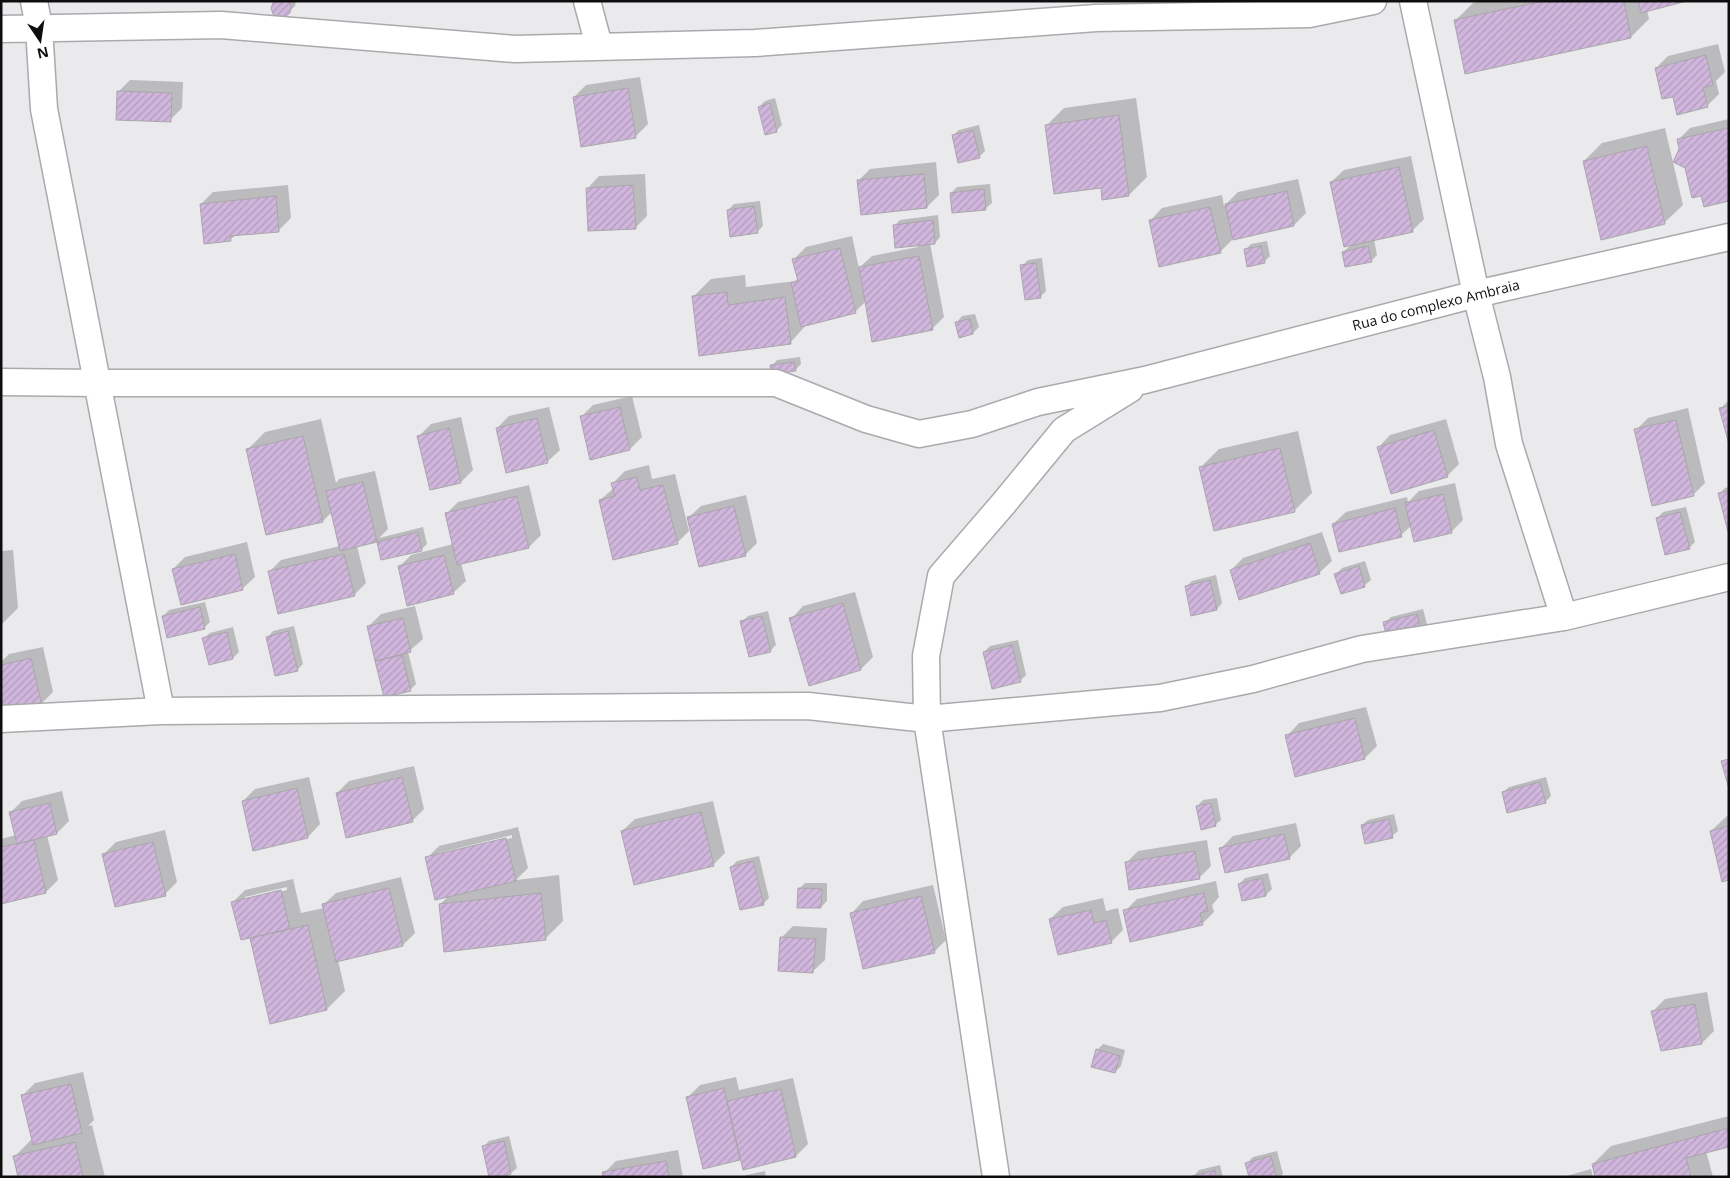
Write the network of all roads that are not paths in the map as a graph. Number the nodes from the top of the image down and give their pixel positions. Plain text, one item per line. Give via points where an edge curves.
1 (34, 1) edge
2 (587, 1) edge
3 (1373, 1) edge
4 (1413, 1) edge
5 (39, 27) junction
6 (1, 29) edge
7 (599, 46) junction
8 (1729, 237) edge
9 (1476, 294) junction
10 (1145, 380) junction
11 (1, 382) edge
12 (97, 383) junction
13 (1729, 577) edge
14 (1564, 617) junction
15 (161, 711) junction
16 (1, 719) edge
17 (927, 719) junction
18 (996, 1177) edge

1 - 5 street
2 - 7 street
3 - 7 street via 1309,14 1096,18 755,43
4 - 9 street
5 - 6 street
5 - 7 street via 221,25 515,49
5 - 12 street via 44,109
8 - 9 street, Rua do complexo Ambraia
9 - 10 street, Rua do complexo Ambraia
9 - 14 street via 1497,377 1509,444
10 - 12 street via 1038,402 972,424 919,434 866,419 776,383
10 - 17 street via 1064,430 941,576 926,656
11 - 12 street
12 - 15 street
13 - 14 street
14 - 17 street via 1362,649 1253,679 1160,698
15 - 16 street
15 - 17 street via 808,706
17 - 18 street

